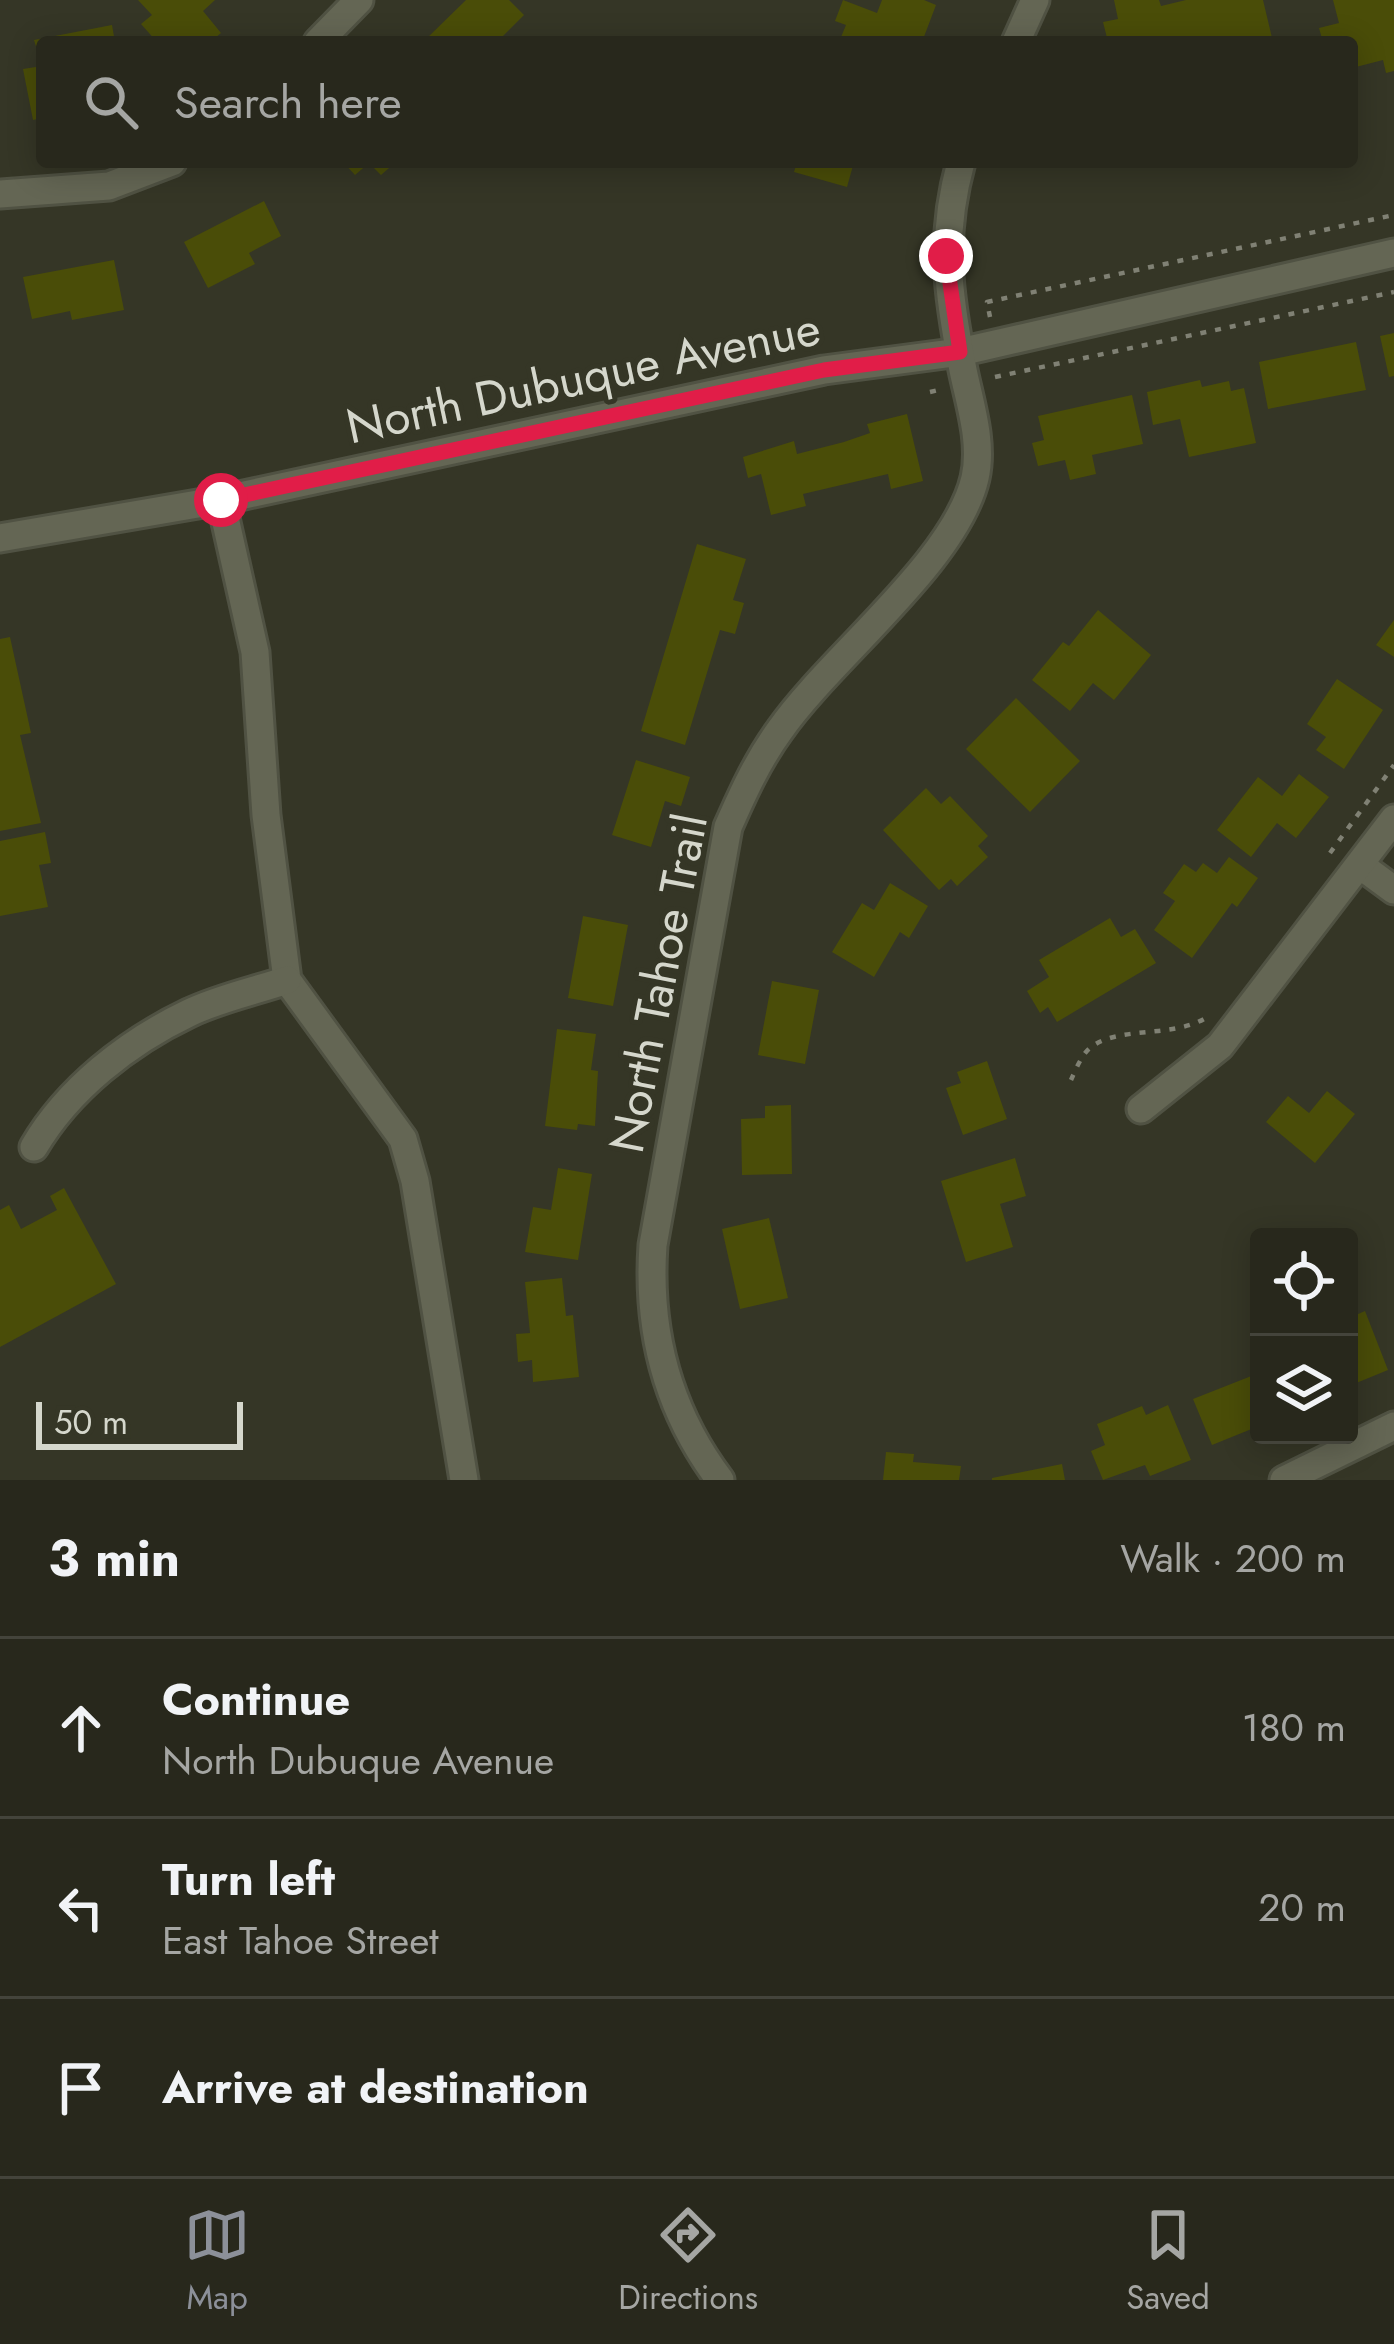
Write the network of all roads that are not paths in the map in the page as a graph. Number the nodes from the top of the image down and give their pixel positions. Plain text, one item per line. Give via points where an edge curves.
1 (359, 0) edge
2 (1035, 0) edge
3 (324, 36) edge
4 (1019, 36) edge
5 (156, 168) edge
6 (959, 168) edge
7 (0, 194) edge
8 (1394, 253) edge
9 (960, 352) junction
10 (221, 500) junction
11 (0, 538) edge
12 (1394, 819) edge
13 (1360, 865) junction
14 (1394, 890) edge
15 (287, 980) junction
16 (1142, 1109) dead end
17 (34, 1147) dead end
18 (1394, 1426) edge
19 (464, 1480) edge
20 (720, 1480) edge
21 (1284, 1480) edge

1 - 3 street
2 - 4 street
5 - 7 street via 109,186
6 - 9 street, North Tahoe Trail via 946,256
8 - 9 street, North Dubuque Avenue
9 - 10 street, North Dubuque Avenue via 824,370
9 - 20 street, North Tahoe Trail via 977,441 962,513 782,728 728,826 650,1293 672,1391
10 - 11 street, North Dubuque Avenue
10 - 15 street via 256,652
12 - 13 street
13 - 14 street
13 - 16 street via 1220,1046
15 - 17 street via 191,1011 146,1036 52,1116
15 - 19 street via 403,1139
18 - 21 street

